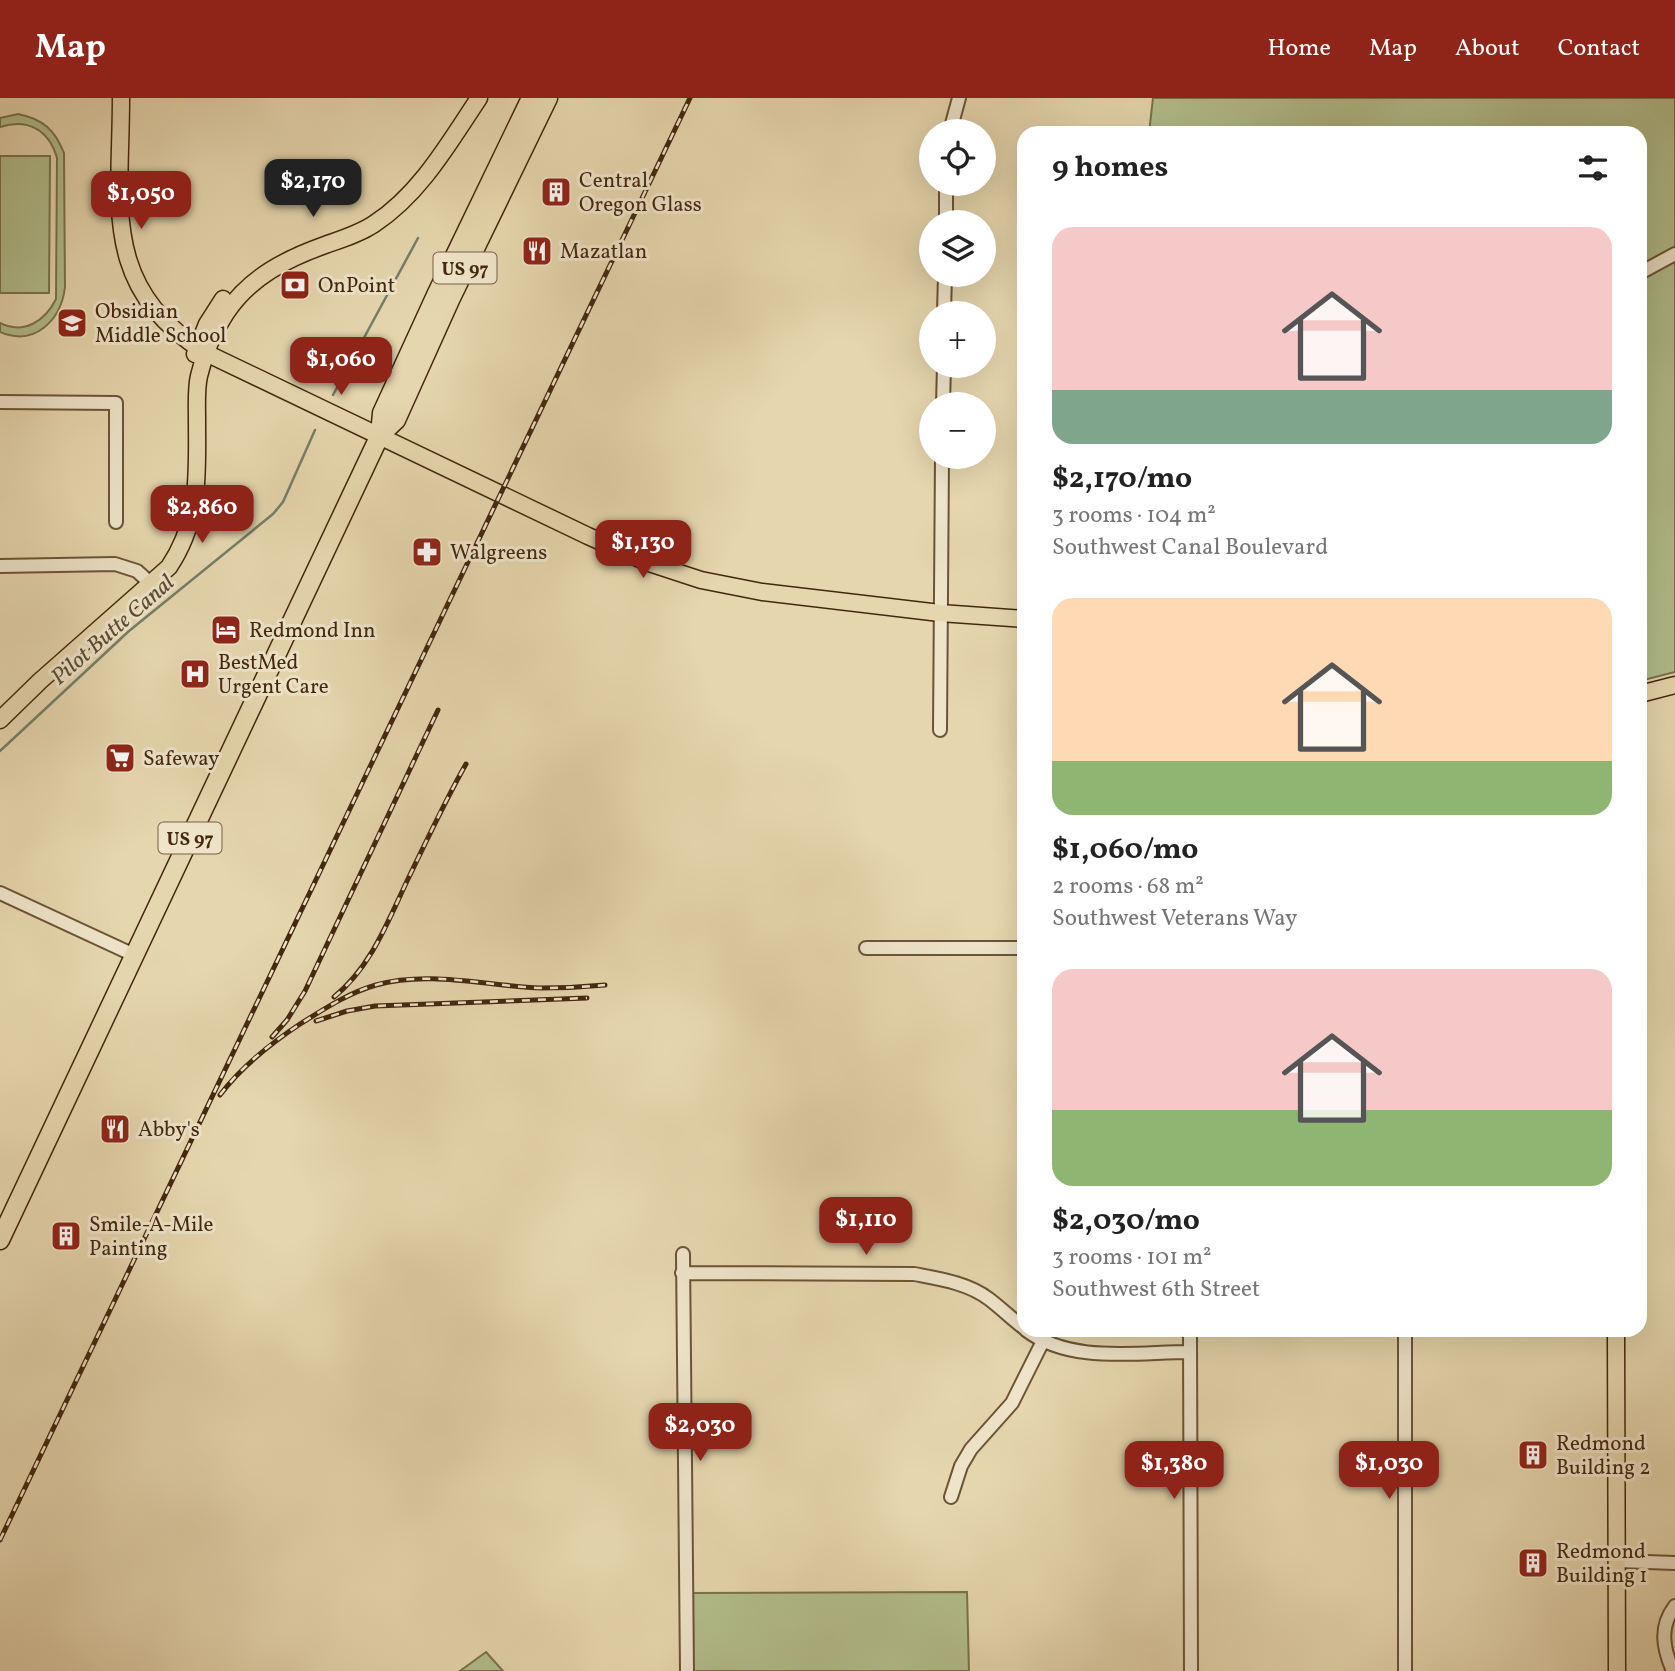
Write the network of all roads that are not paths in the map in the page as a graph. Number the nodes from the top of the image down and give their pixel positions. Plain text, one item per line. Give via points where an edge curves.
1 (121, 98) edge
2 (466, 98) edge
3 (478, 98) edge
4 (536, 98) edge
5 (959, 98) edge
6 (953, 119) edge
7 (1675, 254) edge
8 (1647, 269) edge
9 (202, 350) junction
10 (0, 402) edge
11 (380, 435) junction
12 (943, 469) edge
13 (116, 522) dead end
14 (0, 566) edge
15 (149, 582) junction
16 (940, 613) junction
17 (1017, 618) edge
18 (1675, 685) edge
19 (1647, 692) edge
20 (0, 720) edge
21 (940, 730) dead end
22 (0, 893) edge
23 (866, 948) dead end
24 (1017, 948) edge
25 (134, 955) junction
26 (0, 1240) edge
27 (682, 1254) dead end
28 (682, 1273) junction
29 (1017, 1322) edge
30 (1037, 1337) edge
31 (1189, 1337) edge
32 (1405, 1337) edge
33 (1616, 1337) edge
34 (1043, 1341) junction
35 (1190, 1352) junction
36 (951, 1497) dead end
37 (1618, 1561) junction
38 (1675, 1563) edge
39 (1675, 1606) edge
40 (687, 1671) edge
41 (1191, 1671) edge
42 (1405, 1671) edge
43 (1617, 1671) edge
44 (1673, 1671) edge

1 - 9 main road via 126,257 145,297 170,326
2 - 9 main road via 395,195 354,223 284,249 242,279 215,311
3 - 9 main road via 412,192 394,210 366,229 268,271 235,301
4 - 11 highway, US 97 via 442,281 382,413
4 - 11 highway, US 97 via 537,122 396,420
5 - 6 street
7 - 8 street
9 - 11 main road
9 - 15 main road via 192,516 169,566
10 - 13 street via 116,403
11 - 16 main road via 588,536 701,580 762,592
11 - 25 highway, US 97
12 - 16 street
14 - 15 street via 115,565 137,571
15 - 20 main road
16 - 17 main road
16 - 21 street
18 - 19 main road
22 - 25 street
23 - 24 street
25 - 26 highway, US 97
27 - 28 street
28 - 29 street via 914,1274 966,1287
28 - 40 street
30 - 34 street
31 - 35 street
32 - 42 street
33 - 37 main road
34 - 35 street via 1076,1351 1113,1354
34 - 36 street via 1012,1403 971,1449
35 - 41 street
37 - 38 street
37 - 43 main road
39 - 44 street via 1664,1637

